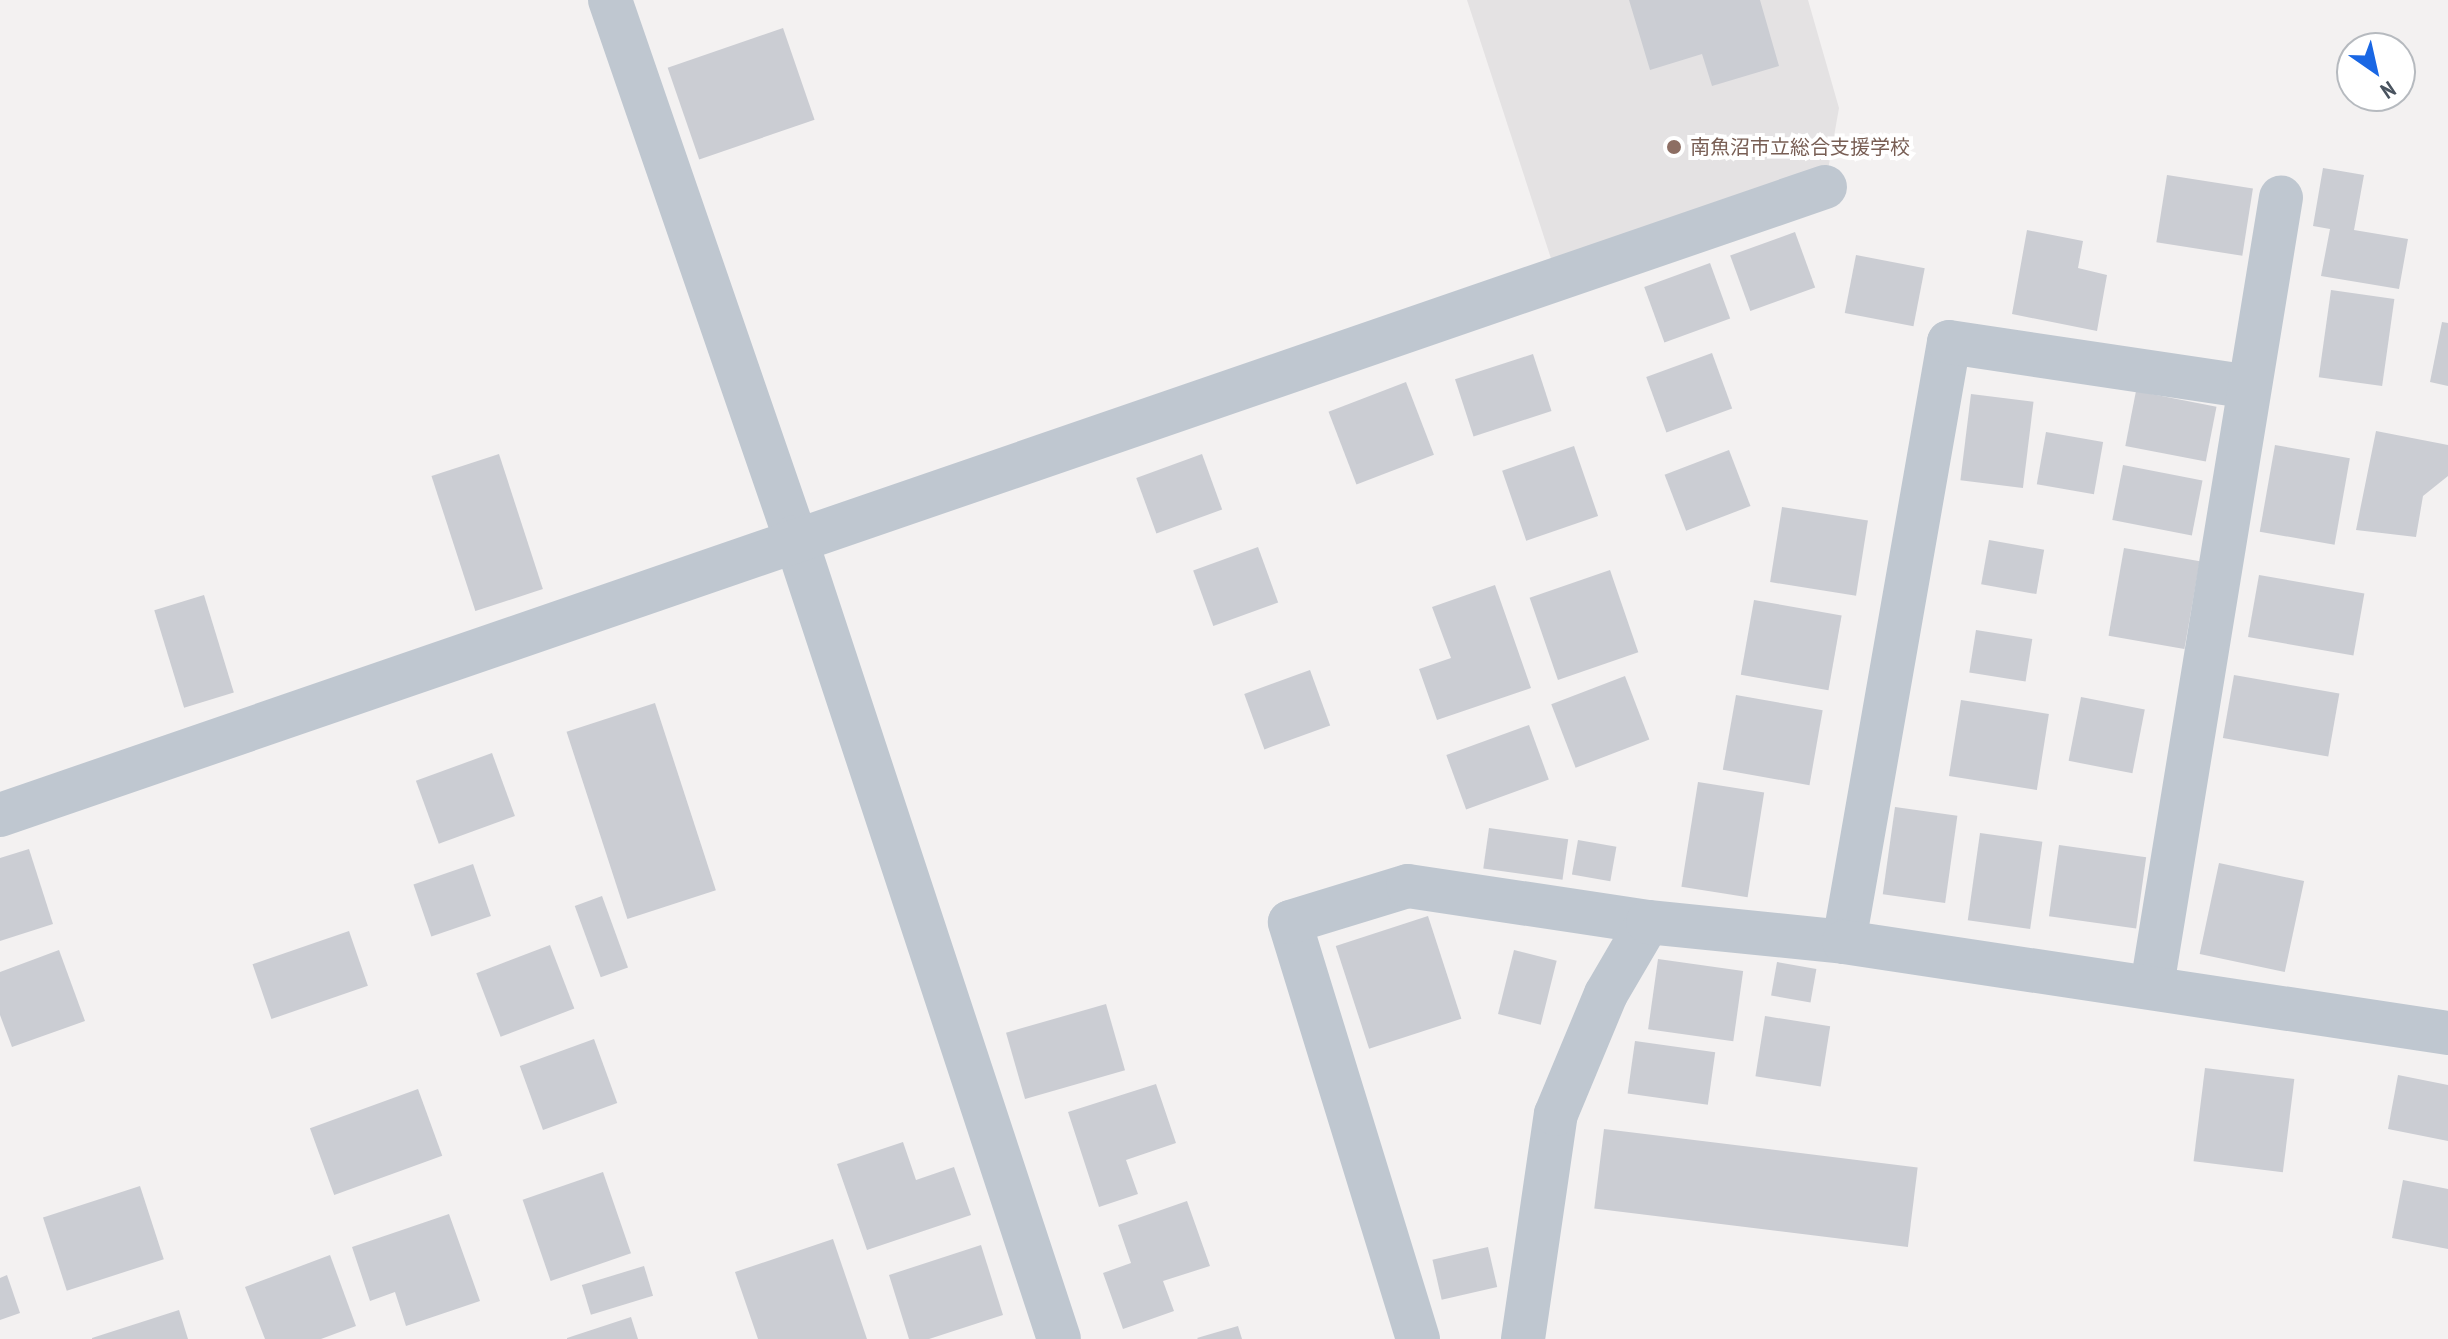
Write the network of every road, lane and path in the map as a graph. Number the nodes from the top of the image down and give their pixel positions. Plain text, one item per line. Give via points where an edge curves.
1 (610, 0) edge
2 (1825, 187) dead end
3 (2281, 197) dead end
4 (2249, 387) junction
5 (795, 537) junction
6 (0, 815) edge
7 (1648, 922) junction
8 (1844, 942) junction
9 (2152, 986) junction
10 (2448, 1033) edge
11 (1510, 1335) edge
12 (1059, 1339) edge
13 (1418, 1339) edge

1 - 5 street
2 - 5 street
3 - 4 street
4 - 8 street via 1949,342
4 - 9 street
5 - 6 street
5 - 12 street
7 - 8 street
7 - 11 street via 1599,1007 1556,1114
7 - 13 street via 1408,886 1290,922
8 - 9 street
9 - 10 street

